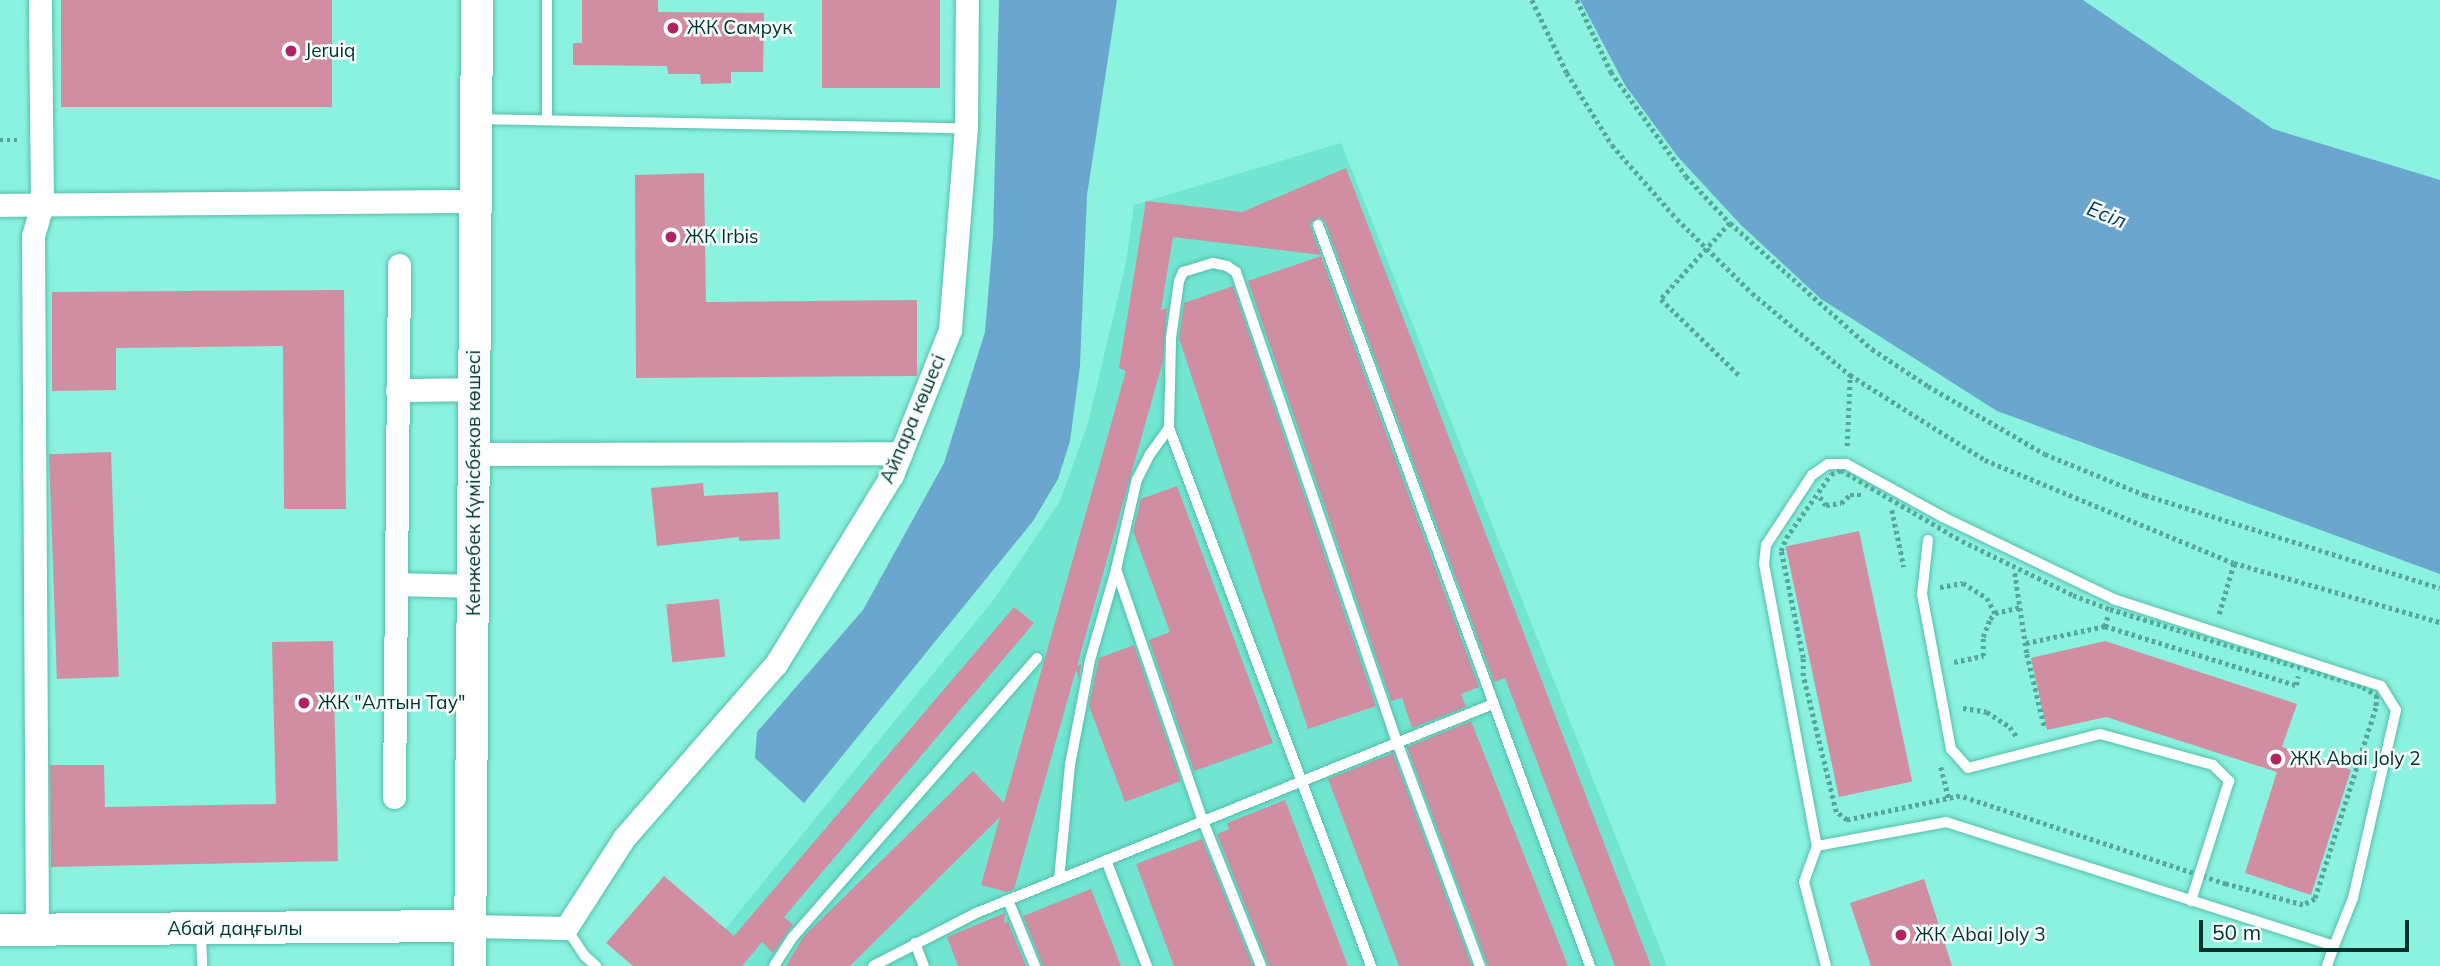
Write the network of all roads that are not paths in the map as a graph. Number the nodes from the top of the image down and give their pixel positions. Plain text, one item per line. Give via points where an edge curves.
1 (40, 0) edge
2 (477, 0) edge
3 (547, 0) edge
4 (967, 0) edge
5 (476, 119) junction
6 (547, 120) junction
7 (966, 128) junction
8 (476, 201) junction
9 (0, 205) edge
10 (42, 205) junction
11 (1318, 225) dead end
12 (399, 265) dead end
13 (474, 389) junction
14 (397, 390) junction
15 (1169, 428) junction
16 (901, 453) junction
17 (474, 454) junction
18 (1928, 540) dead end
19 (1116, 569) junction
20 (396, 584) junction
21 (473, 586) junction
22 (1037, 658) dead end
23 (1493, 704) junction
24 (1397, 742) junction
25 (1301, 781) junction
26 (394, 797) dead end
27 (1203, 821) junction
28 (1817, 846) junction
29 (1106, 860) junction
30 (1059, 879) junction
31 (1008, 900) junction
32 (2192, 901) junction
33 (471, 926) junction
34 (566, 928) junction
35 (37, 929) junction
36 (201, 929) junction
37 (0, 930) edge
38 (915, 943) junction
39 (2334, 946) junction
40 (202, 966) edge
41 (470, 966) edge
42 (596, 966) edge
43 (774, 966) edge
44 (873, 966) edge
45 (924, 966) edge
46 (1035, 966) edge
47 (1147, 966) edge
48 (1261, 966) edge
49 (1371, 966) edge
50 (1480, 966) edge
51 (1590, 966) edge
52 (1826, 966) edge
53 (2327, 966) edge

1 - 10 street
2 - 5 street, Кенжебек Күмісбеков көшесі
3 - 6 lane
4 - 7 street, Айпара көшесі
5 - 6 lane
5 - 8 street, Кенжебек Күмісбеков көшесі
6 - 7 lane
7 - 16 street, Айпара көшесі via 950,330
8 - 10 street
8 - 13 street, Кенжебек Күмісбеков көшесі
9 - 10 street
10 - 35 street via 33,236
11 - 23 lane
12 - 14 street
13 - 14 street
13 - 17 street, Кенжебек Күмісбеков көшесі
14 - 20 street
15 - 19 lane via 1137,479
15 - 24 lane via 1171,327 1182,272 1213,263 1227,266 1236,272
15 - 25 lane
16 - 17 street
16 - 34 street, Айпара көшесі via 776,664 624,838
17 - 21 street, Кенжебек Күмісбеков көшесі
18 - 32 lane via 1922,594 1951,749 1968,768 2100,734 2213,765 2229,781
19 - 27 lane
19 - 30 lane via 1090,660 1070,765
20 - 21 street
20 - 26 street
21 - 33 street, Кенжебек Күмісбеков көшесі
22 - 43 lane via 792,938
23 - 24 lane
23 - 51 lane
24 - 25 lane
24 - 50 lane
25 - 27 lane
25 - 49 lane
27 - 29 lane
27 - 48 lane
28 - 32 lane via 1947,822
28 - 39 lane via 1764,564 1766,545 1812,475 1828,464 1846,464 2112,604 2381,686 2396,710 2353,898
28 - 52 lane via 1804,882
29 - 30 lane
29 - 47 lane
30 - 31 lane
31 - 38 lane
31 - 46 lane
32 - 39 lane
33 - 34 street
33 - 36 street, Абай даңғылы
33 - 41 street, Кенжебек Күмісбеков көшесі
34 - 42 lane
35 - 36 street, Абай даңғылы
35 - 37 street, Абай даңғылы
36 - 40 lane
38 - 44 lane
38 - 45 lane
39 - 53 lane

